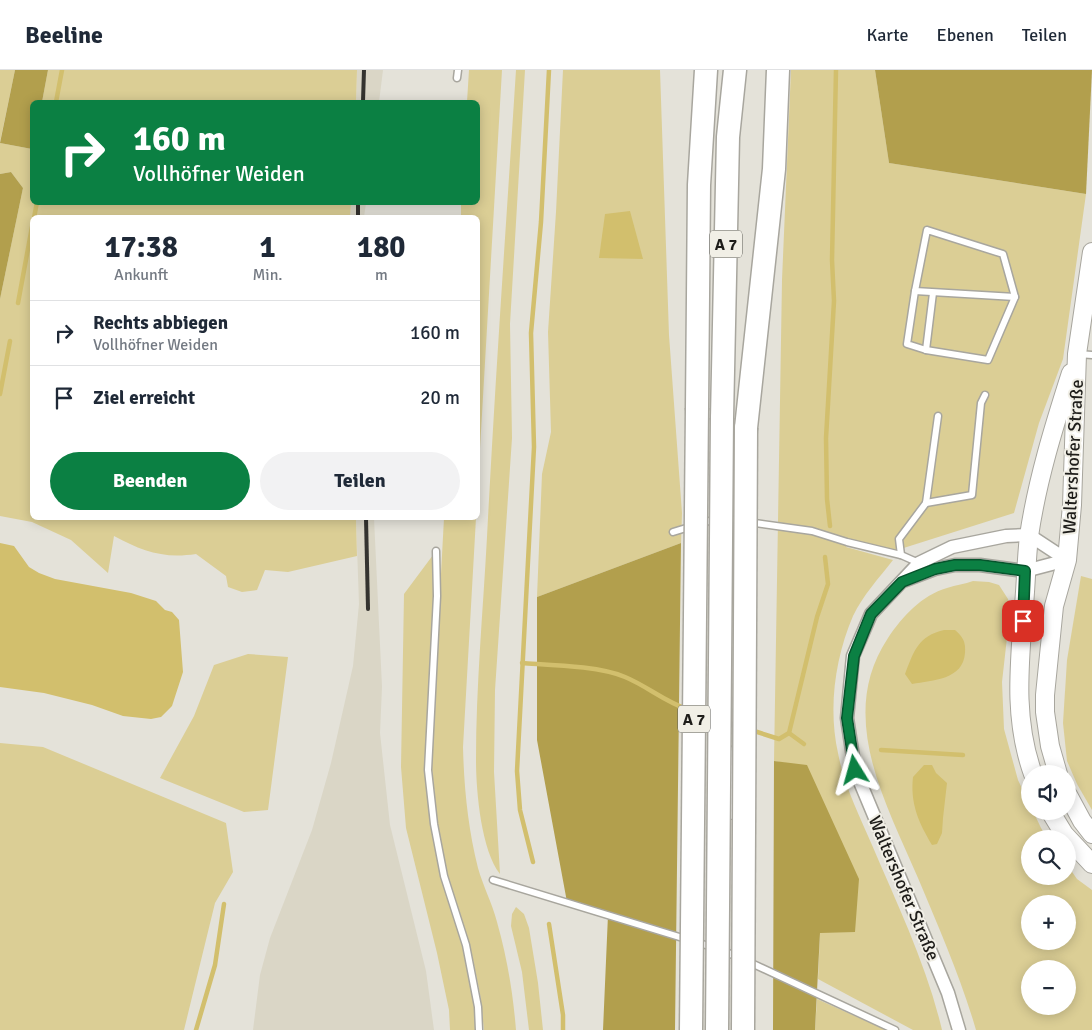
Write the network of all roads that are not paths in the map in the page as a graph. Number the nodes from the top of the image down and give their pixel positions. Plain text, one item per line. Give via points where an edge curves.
1 (458, 70) edge
2 (706, 70) edge
3 (735, 70) edge
4 (778, 70) edge
5 (457, 78) dead end
6 (1092, 252) edge
7 (915, 291) junction
8 (933, 293) junction
9 (1015, 297) junction
10 (926, 350) junction
11 (1084, 355) edge
12 (985, 395) dead end
13 (938, 416) dead end
14 (926, 503) junction
15 (673, 532) dead end
16 (1029, 535) junction
17 (436, 551) dead end
18 (901, 555) junction
19 (1067, 560) junction
20 (919, 563) junction
21 (1025, 571) junction
22 (902, 582) junction
23 (734, 747) dead end
24 (1030, 765) edge
25 (1055, 765) edge
26 (1076, 810) edge
27 (1055, 820) edge
28 (729, 824) dead end
29 (1092, 834) edge
30 (1092, 864) edge
31 (493, 880) dead end
32 (726, 882) dead end
33 (722, 950) junction
34 (479, 1030) edge
35 (691, 1030) edge
36 (717, 1030) edge
37 (722, 1030) edge
38 (743, 1030) edge
39 (895, 1030) edge
40 (958, 1030) edge

1 - 5 lane
2 - 35 highway, A 7, bridge via 698,185
3 - 36 highway, A 7, bridge via 728,136 722,418
4 - 38 highway, A 7, bridge via 774,169 746,428
6 - 11 main road, Waltershofer Straße
7 - 8 lane
7 - 9 lane via 927,230 1003,254
7 - 10 lane via 907,344
8 - 9 lane
8 - 10 lane
9 - 10 lane via 988,360
11 - 16 main road, Waltershofer Straße via 1054,424
11 - 19 main road, Waltershofer Straße
12 - 14 lane via 981,403 972,496
13 - 14 lane
14 - 18 lane via 899,538
15 - 18 lane via 719,518 812,531
16 - 19 street, Waltershofer Straße
16 - 20 street, Waltershofer Straße via 1006,536 952,547
16 - 21 main road
17 - 34 lane via 437,596 428,770 444,876 466,944
18 - 20 lane
19 - 21 street, Waltershofer Straße
19 - 25 main road via 1054,606 1045,695 1050,746
20 - 22 street, Waltershofer Straße
21 - 22 street, Waltershofer Straße via 955,565
21 - 24 main road via 1018,689 1022,735
22 - 40 street, Waltershofer Straße via 871,614 854,656 847,718 855,770 948,994
23 - 28 lane
26 - 29 main road
27 - 30 main road
31 - 33 lane
32 - 33 lane
33 - 37 lane
33 - 39 lane

